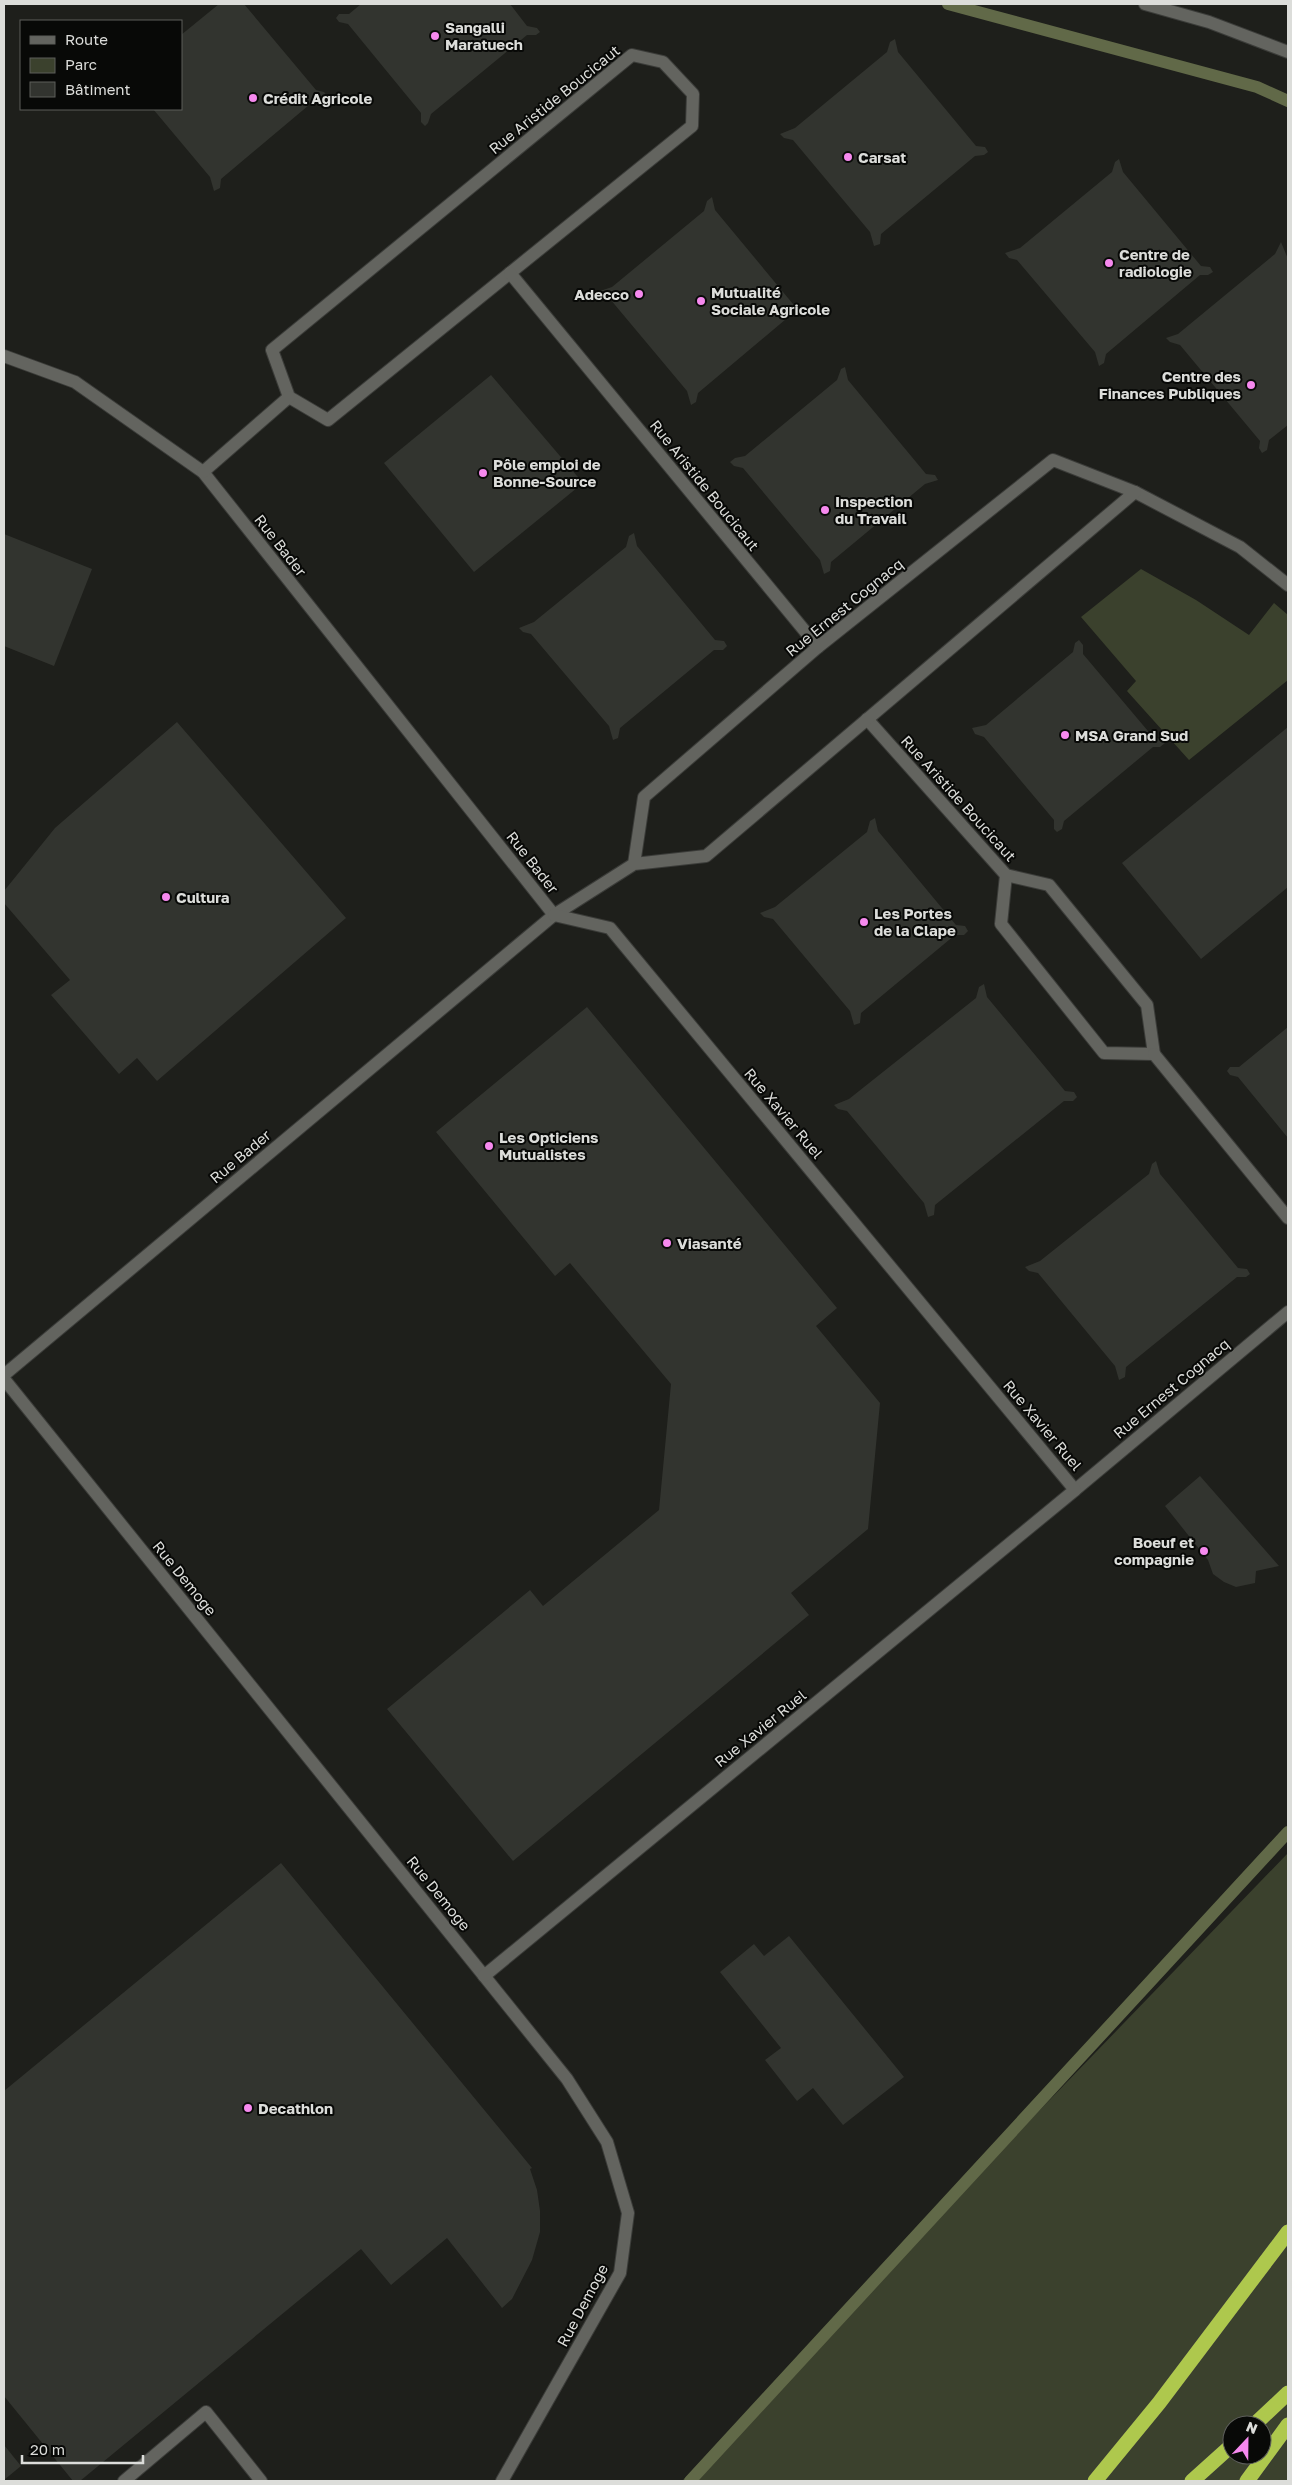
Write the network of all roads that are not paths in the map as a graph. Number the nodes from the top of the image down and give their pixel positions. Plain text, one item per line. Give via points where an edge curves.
1 (1145, 4) edge
2 (1288, 52) edge
3 (510, 273) junction
4 (4, 356) edge
5 (289, 397) junction
6 (203, 472) junction
7 (1135, 492) junction
8 (1288, 586) edge
9 (818, 647) junction
10 (867, 719) junction
11 (634, 864) junction
12 (1006, 875) junction
13 (554, 915) junction
14 (1154, 1054) junction
15 (1288, 1218) edge
16 (1288, 1312) edge
17 (4, 1377) edge
18 (1075, 1490) junction
19 (484, 1976) junction
20 (1288, 2232) edge
21 (1288, 2394) edge
22 (1265, 2415) edge
23 (1288, 2425) edge
24 (1222, 2454) edge
25 (124, 2481) edge
26 (261, 2481) edge
27 (502, 2481) edge
28 (1095, 2481) edge
29 (1192, 2481) edge
30 (1247, 2481) edge

1 - 2 street via 1209,22
3 - 5 street, Rue Aristide Boucicaut via 328,420
3 - 5 street, Rue Aristide Boucicaut via 692,126 693,94 663,62 632,55 272,350
3 - 9 street, Rue Aristide Boucicaut
4 - 6 street, Rue Bader via 75,382
5 - 6 street
6 - 13 street, Rue Bader
7 - 8 street, Rue Ernest Cognacq via 1240,547
7 - 9 street, Rue Ernest Cognacq via 1054,460
7 - 10 street
9 - 11 street, Rue Ernest Cognacq via 644,797
10 - 11 street via 706,856
10 - 12 street, Rue Aristide Boucicaut
11 - 13 street
12 - 14 street, Rue Aristide Boucicaut via 1049,885 1147,1005
12 - 14 street, Rue Aristide Boucicaut via 1000,924 1104,1053
13 - 17 street, Rue Bader
13 - 18 street, Rue Xavier Ruel via 610,928
14 - 15 street
16 - 18 street, Rue Ernest Cognacq
17 - 19 street, Rue Demoge
18 - 19 street, Rue Xavier Ruel
19 - 27 street, Rue Demoge via 567,2079 607,2142 628,2213 620,2273
20 - 28 highway via 1159,2403
21 - 22 highway
23 - 30 highway
24 - 29 highway
25 - 26 street via 206,2412

